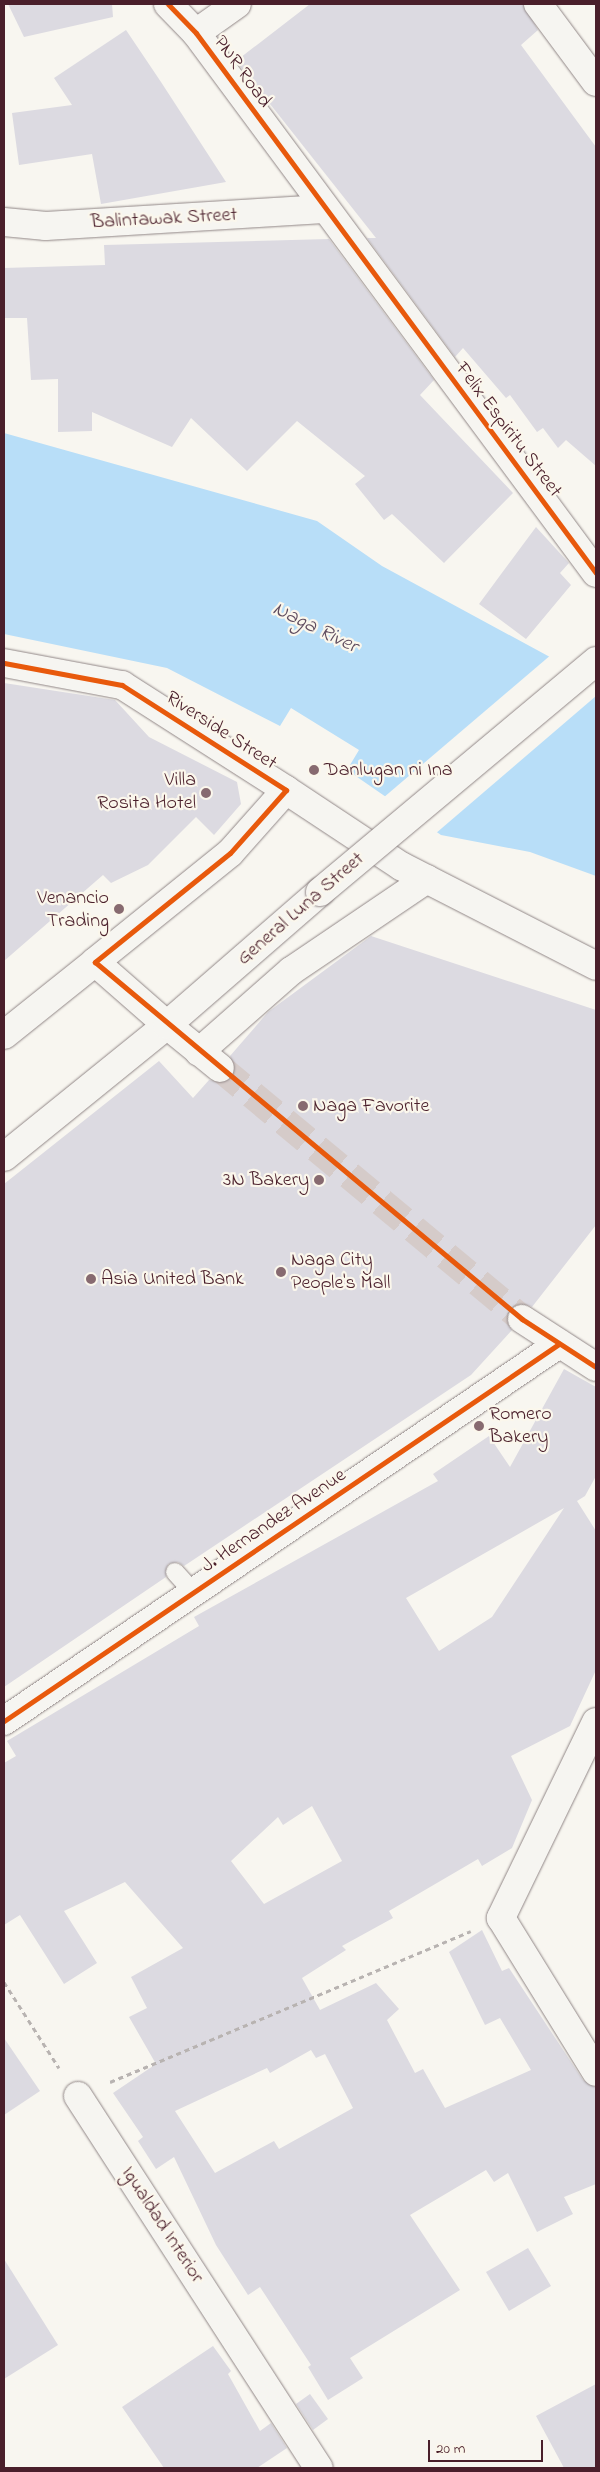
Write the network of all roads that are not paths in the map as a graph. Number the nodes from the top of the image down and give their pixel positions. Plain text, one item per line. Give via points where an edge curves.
1 (168, 4) edge
2 (237, 4) edge
3 (538, 4) edge
4 (196, 33) junction
5 (593, 72) edge
6 (324, 209) junction
7 (4, 222) edge
8 (596, 573) edge
9 (596, 660) edge
10 (4, 663) edge
11 (286, 790) junction
12 (427, 879) junction
13 (95, 962) junction
14 (596, 966) edge
15 (167, 1025) junction
16 (4, 1035) edge
17 (199, 1052) junction
18 (220, 1068) tunnel mouth
19 (4, 1157) edge
20 (522, 1319) tunnel mouth
21 (559, 1344) junction
22 (596, 1367) edge
23 (175, 1572) dead end
24 (194, 1593) junction
25 (4, 1721) edge
26 (596, 1722) edge
27 (596, 2072) edge
28 (78, 2096) road end
29 (319, 2468) edge

1 - 4 street, PNR Road
2 - 4 street
3 - 5 street
4 - 6 street, PNR Road
6 - 7 street, Balintawak Street via 46,226
6 - 8 street, Felix Espiritu Street
9 - 15 street, General Luna Street, bridge
10 - 11 street, Riverside Street via 122,685
11 - 12 street
11 - 13 street, Riverside Street via 230,853
12 - 14 street
12 - 17 street via 291,971
13 - 15 street
13 - 16 street, Riverside Street
15 - 17 street
15 - 19 street, General Luna Street
17 - 18 street
20 - 21 street
21 - 22 street
21 - 24 street, J. Hernandez Avenue
23 - 24 lane
24 - 25 street, J. Hernandez Avenue
26 - 27 street via 502,1918
28 - 29 street, Igualdad Interior

